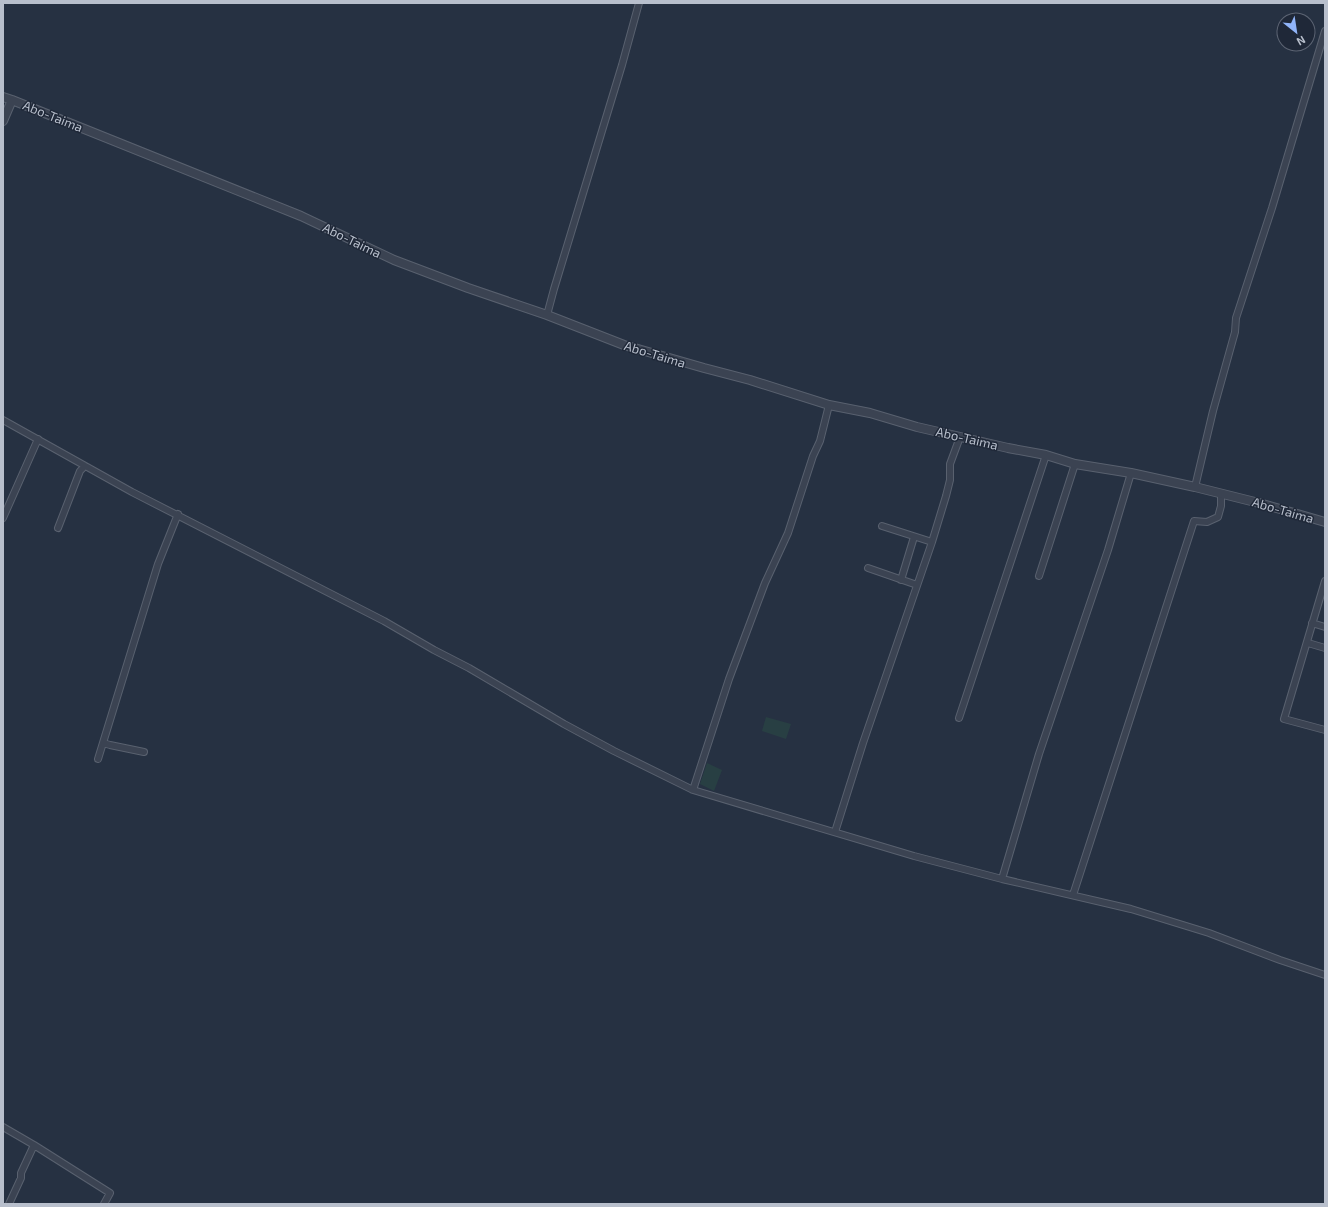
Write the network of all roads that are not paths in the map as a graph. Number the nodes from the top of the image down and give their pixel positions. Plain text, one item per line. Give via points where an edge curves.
1 (639, 3) edge
2 (1325, 31) edge
3 (3, 97) edge
4 (12, 100) junction
5 (3, 121) edge
6 (547, 315) junction
7 (829, 405) junction
8 (3, 420) edge
9 (960, 437) junction
10 (38, 440) junction
11 (1046, 456) junction
12 (1075, 464) junction
13 (85, 466) junction
14 (1131, 473) junction
15 (1194, 487) junction
16 (1220, 493) junction
17 (178, 514) junction
18 (3, 518) edge
19 (1325, 522) edge
20 (882, 526) dead end
21 (58, 528) dead end
22 (914, 536) junction
23 (932, 542) junction
24 (868, 568) dead end
25 (1039, 576) dead end
26 (901, 580) junction
27 (1325, 581) edge
28 (917, 585) junction
29 (1312, 624) junction
30 (1325, 627) edge
31 (1308, 643) junction
32 (1325, 648) edge
33 (959, 718) dead end
34 (1325, 730) edge
35 (103, 743) junction
36 (144, 752) dead end
37 (98, 759) dead end
38 (693, 790) junction
39 (836, 832) junction
40 (1002, 879) junction
41 (1073, 895) junction
42 (1325, 975) edge
43 (3, 1127) edge
44 (34, 1145) junction
45 (9, 1204) edge
46 (104, 1204) edge

1 - 6 street
2 - 15 street via 1236,318 1235,332
3 - 4 street, Abo-Taima
4 - 5 street
4 - 6 street, Abo-Taima via 295,213 394,260
6 - 7 street, Abo-Taima via 624,345
7 - 9 street, Abo-Taima
7 - 38 street via 820,441 788,533 765,583
8 - 10 street
9 - 11 street, Abo-Taima
9 - 23 street via 950,464 950,480
10 - 13 street
10 - 18 street
11 - 12 street, Abo-Taima
11 - 33 street
12 - 14 street, Abo-Taima
12 - 25 street
13 - 17 street
13 - 21 street via 80,471
14 - 15 street, Abo-Taima
14 - 40 street via 1108,550 1039,754
15 - 16 street, Abo-Taima
16 - 19 street, Abo-Taima
16 - 41 street via 1221,506 1218,517 1207,522 1194,521
17 - 35 street via 158,564
17 - 38 street via 384,621 570,727
20 - 22 street
22 - 23 street
22 - 26 street
23 - 28 street
24 - 26 street
26 - 28 street
27 - 29 street
28 - 39 street
29 - 30 street
29 - 31 street
31 - 32 street
31 - 34 street via 1284,719
35 - 36 street
35 - 37 street
38 - 39 street
39 - 40 street
40 - 41 street
41 - 42 street via 1131,909 1209,933
43 - 44 street
44 - 45 street
44 - 46 street via 110,1193

